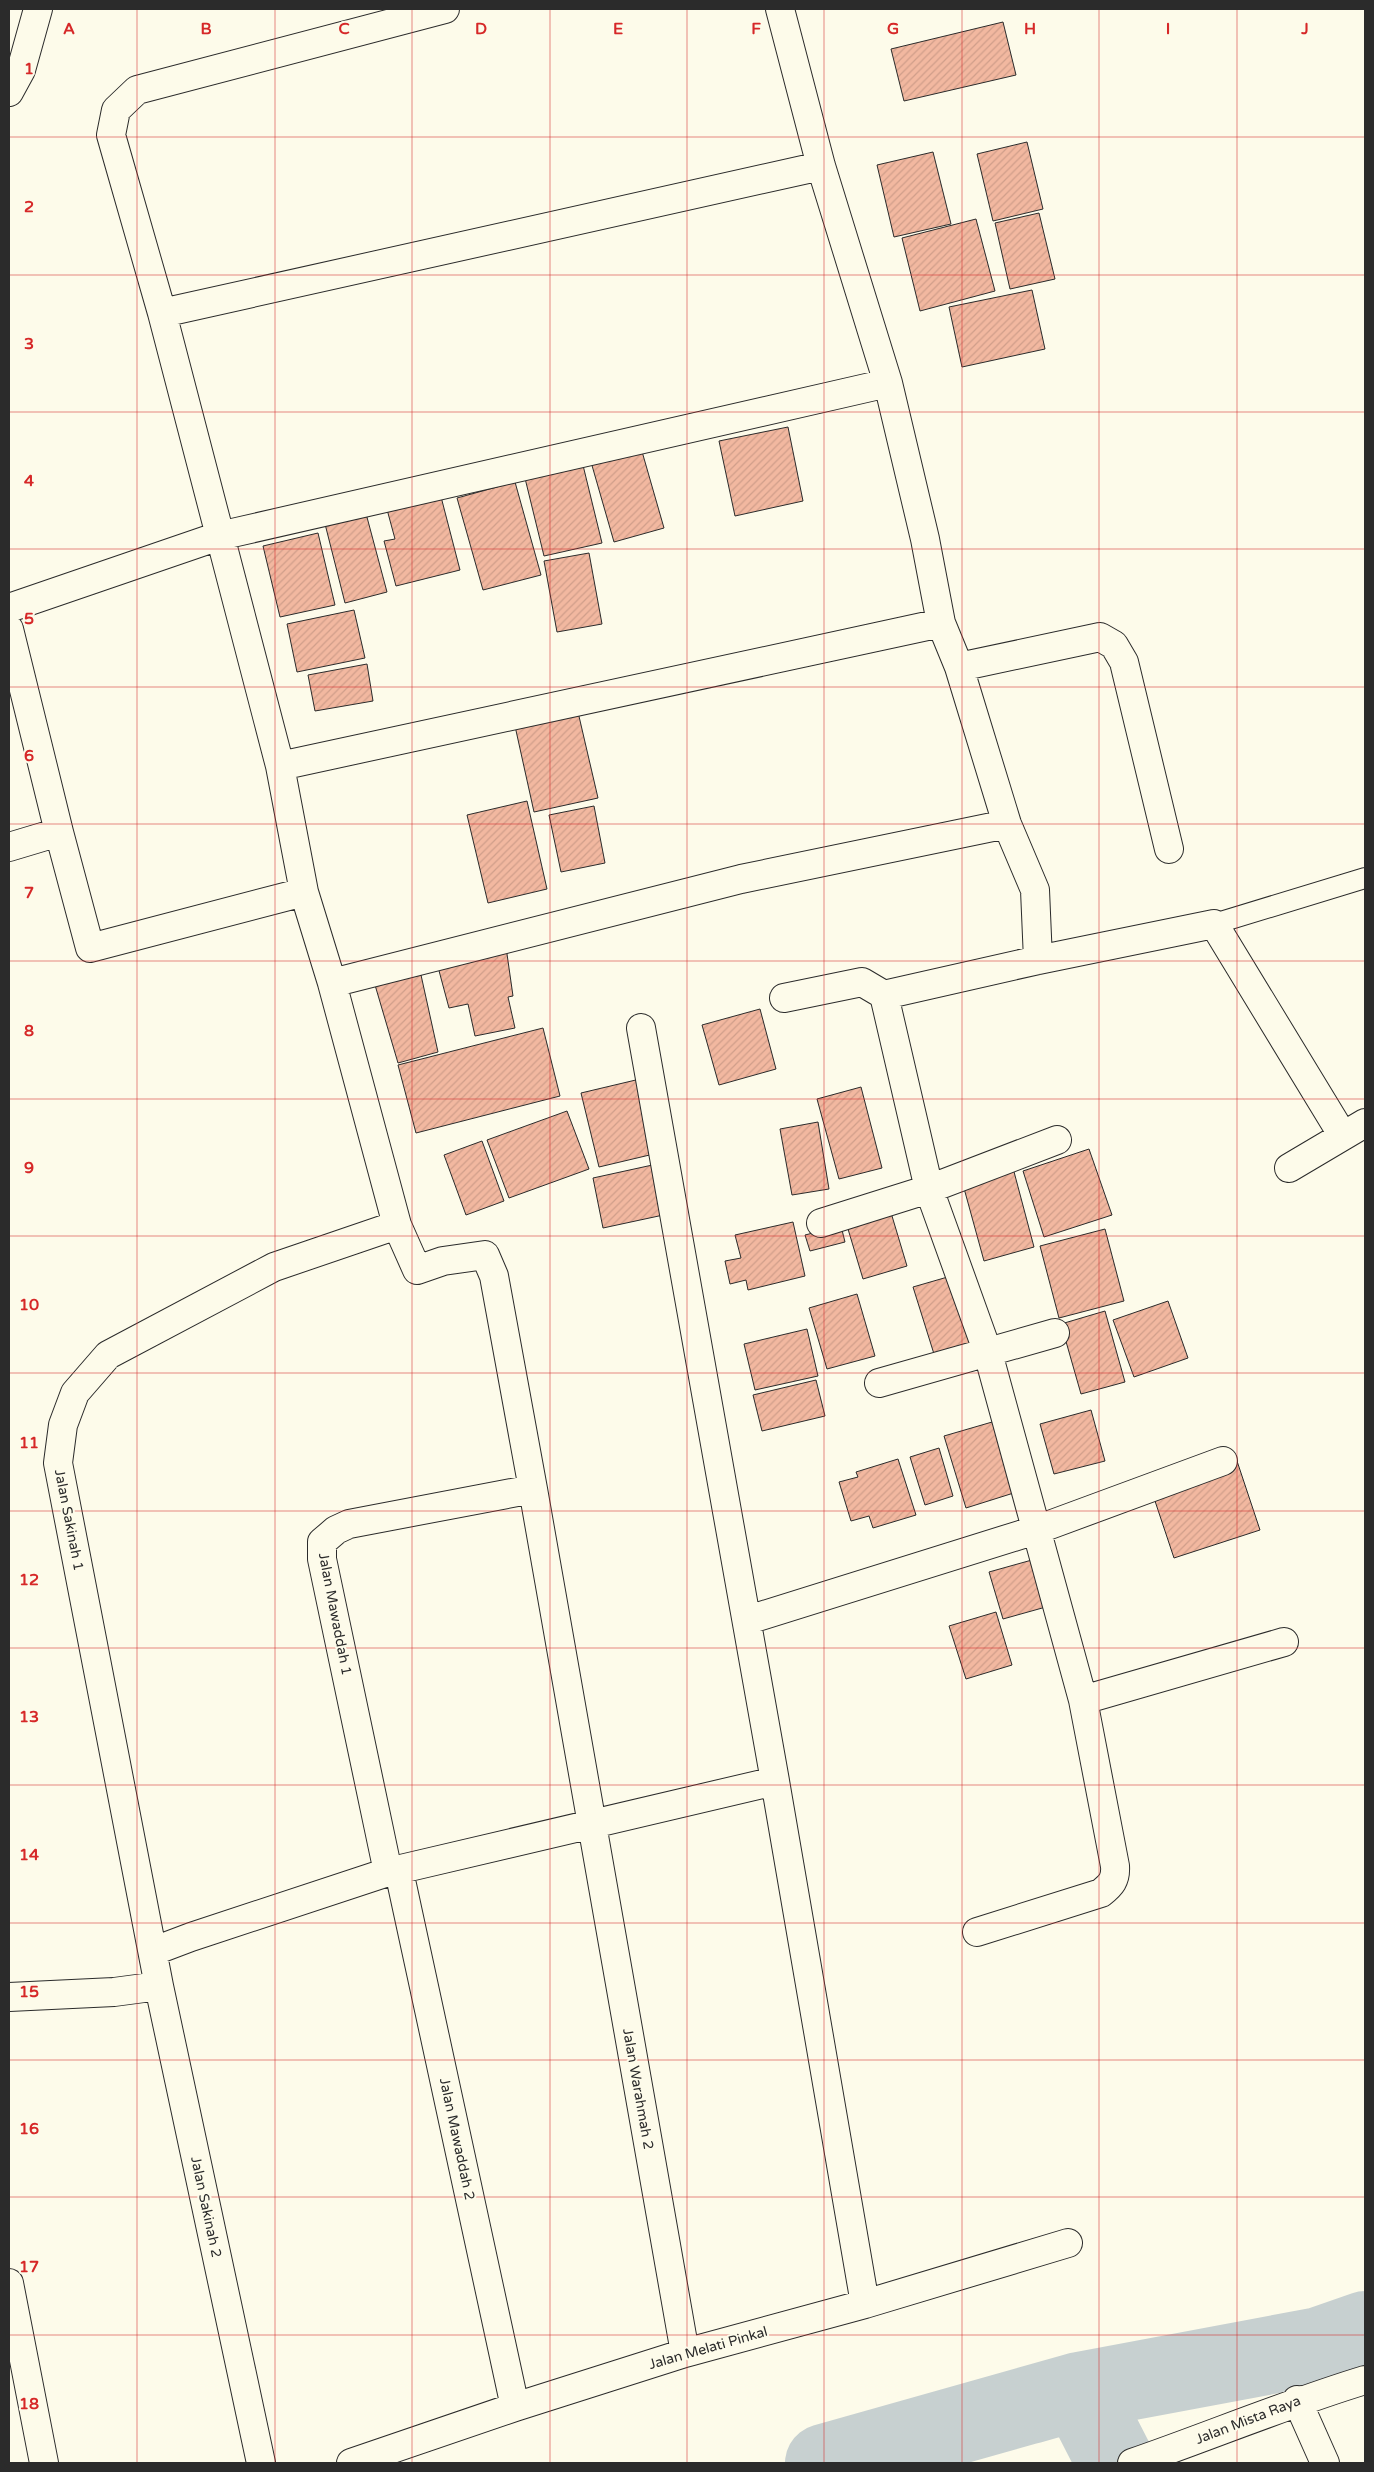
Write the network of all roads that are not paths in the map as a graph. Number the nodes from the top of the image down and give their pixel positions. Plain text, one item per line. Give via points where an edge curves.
1 (38, 9) edge
2 (445, 9) edge
3 (780, 9) edge
4 (9, 92) edge
5 (822, 166) junction
6 (162, 313) junction
7 (888, 383) junction
8 (219, 536) junction
9 (9, 608) edge
10 (941, 623) junction
11 (9, 629) edge
12 (959, 667) junction
13 (280, 766) junction
14 (1007, 824) junction
15 (58, 832) junction
16 (9, 847) edge
17 (1169, 849) dead end
18 (1365, 878) edge
19 (304, 892) junction
20 (1214, 924) junction
21 (1038, 960) junction
22 (332, 983) junction
23 (884, 995) junction
24 (784, 998) dead end
25 (641, 1028) dead end
26 (1354, 1129) edge
27 (1057, 1140) dead end
28 (1290, 1168) dead end
29 (929, 1189) junction
30 (821, 1223) dead end
31 (397, 1225) junction
32 (1055, 1333) dead end
33 (988, 1352) junction
34 (879, 1383) dead end
35 (1223, 1461) dead end
36 (534, 1489) junction
37 (1036, 1530) junction
38 (748, 1620) junction
39 (1284, 1642) dead end
40 (1083, 1700) junction
41 (775, 1781) junction
42 (591, 1824) junction
43 (393, 1872) junction
44 (977, 1932) dead end
45 (154, 1951) junction
46 (159, 1986) junction
47 (9, 1997) edge
48 (1068, 2243) dead end
49 (9, 2283) edge
50 (864, 2304) junction
51 (685, 2353) junction
52 (1365, 2380) edge
53 (1297, 2400) junction
54 (515, 2407) junction
55 (44, 2463) edge
56 (261, 2463) edge
57 (351, 2463) edge
58 (1132, 2463) edge
59 (1325, 2463) edge

1 - 4 street via 21,70
2 - 6 street via 137,90 116,110 111,135
3 - 5 street
5 - 6 street
5 - 7 street
6 - 8 street
7 - 8 street
7 - 10 street
8 - 9 street
8 - 13 street
10 - 12 street
10 - 13 street
11 - 15 street
12 - 14 street
12 - 17 street via 1100,637 1114,645 1124,662
13 - 19 street
14 - 21 street via 1035,890
14 - 22 street via 741,878
15 - 16 street
15 - 19 street via 90,948
18 - 20 lane
19 - 22 street
20 - 21 street
20 - 26 street
21 - 23 street
22 - 31 street
23 - 24 street via 862,982
23 - 29 street
25 - 38 street via 720,1480
26 - 28 street
27 - 29 street
29 - 30 street
29 - 33 street
31 - 36 street, Jalan Warahmah 2 via 417,1270 443,1261 485,1255 494,1276
31 - 45 street, Jalan Sakinah 1 via 274,1267 108,1355 75,1393 63,1425 58,1464
32 - 33 street
33 - 34 street
33 - 37 street
35 - 37 street
36 - 42 street, Jalan Warahmah 2
36 - 43 street, Jalan Mawaddah 1 via 349,1524 322,1542 322,1558
37 - 38 street
37 - 40 street
38 - 41 street
39 - 40 street
40 - 44 street via 1116,1876 1101,1893
41 - 42 street
41 - 50 street
42 - 43 street
42 - 51 street, Jalan Warahmah 2
43 - 45 street
43 - 54 street, Jalan Mawaddah 2
45 - 46 street, Jalan Sakinah 2
46 - 47 street via 114,1992
46 - 56 street, Jalan Sakinah 2
48 - 50 street, Jalan Melati Pinkal
49 - 55 street
50 - 51 street, Jalan Melati Pinkal
51 - 54 street, Jalan Melati Pinkal
52 - 53 street, Jalan Mista Raya
53 - 58 street, Jalan Mista Raya via 1214,2435
53 - 59 street
54 - 57 street, Jalan Melati Pinkal

